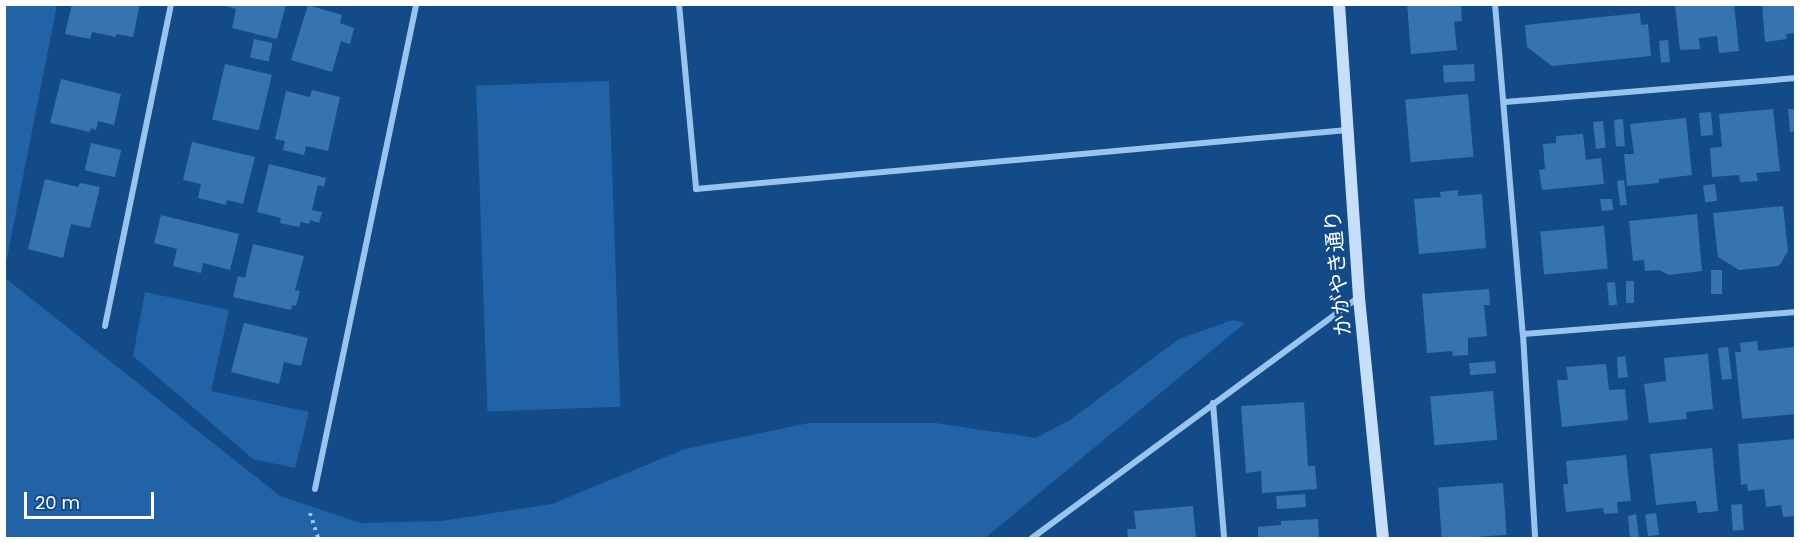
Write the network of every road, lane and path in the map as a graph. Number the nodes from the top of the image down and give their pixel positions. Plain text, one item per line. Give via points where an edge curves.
1 (171, 4) edge
2 (416, 4) edge
3 (679, 4) edge
4 (1339, 4) edge
5 (1495, 4) edge
6 (1796, 78) edge
7 (1505, 102) junction
8 (1347, 130) junction
9 (1359, 298) junction
10 (1796, 312) edge
11 (105, 326) dead end
12 (1523, 334) junction
13 (1213, 404) junction
14 (315, 489) dead end
15 (1032, 538) edge
16 (1224, 538) edge
17 (1383, 538) edge
18 (1535, 538) edge

1 - 11 street
2 - 14 street
3 - 8 street via 696,189
4 - 8 street, かがやき通り
5 - 7 street
6 - 7 street
7 - 12 street
8 - 9 street, かがやき通り
9 - 13 street
9 - 17 street, かがやき通り
10 - 12 street
12 - 18 street
13 - 15 street
13 - 16 street

